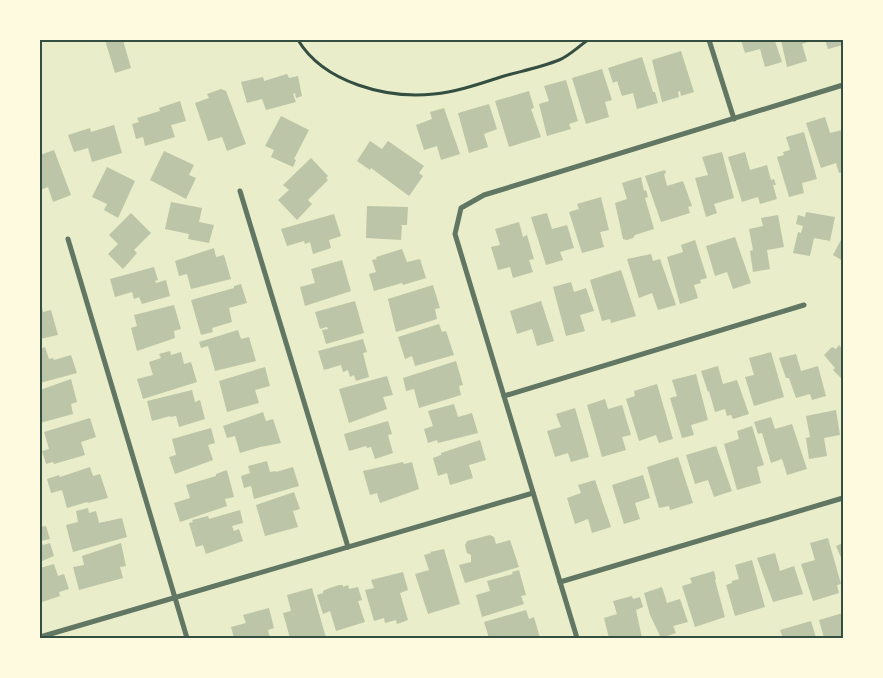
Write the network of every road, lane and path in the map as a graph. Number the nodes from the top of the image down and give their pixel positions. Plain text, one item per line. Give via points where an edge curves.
1 (298, 40) edge
2 (588, 40) edge
3 (708, 40) edge
4 (843, 85) edge
5 (734, 119) junction
6 (240, 191) dead end
7 (68, 239) dead end
8 (804, 304) dead end
9 (504, 396) junction
10 (533, 494) junction
11 (843, 498) edge
12 (348, 547) junction
13 (560, 582) junction
14 (174, 598) junction
15 (40, 637) edge
16 (187, 638) edge
17 (577, 638) edge

1 - 2 path via 314,60 336,75 365,87 394,94 434,94 561,59
3 - 5 street
4 - 5 street
5 - 9 street via 484,195 461,208 455,234
6 - 12 street
7 - 14 street
8 - 9 street
9 - 10 street
10 - 12 street
10 - 13 street
11 - 13 street
12 - 14 street
13 - 17 street
14 - 15 street
14 - 16 street

